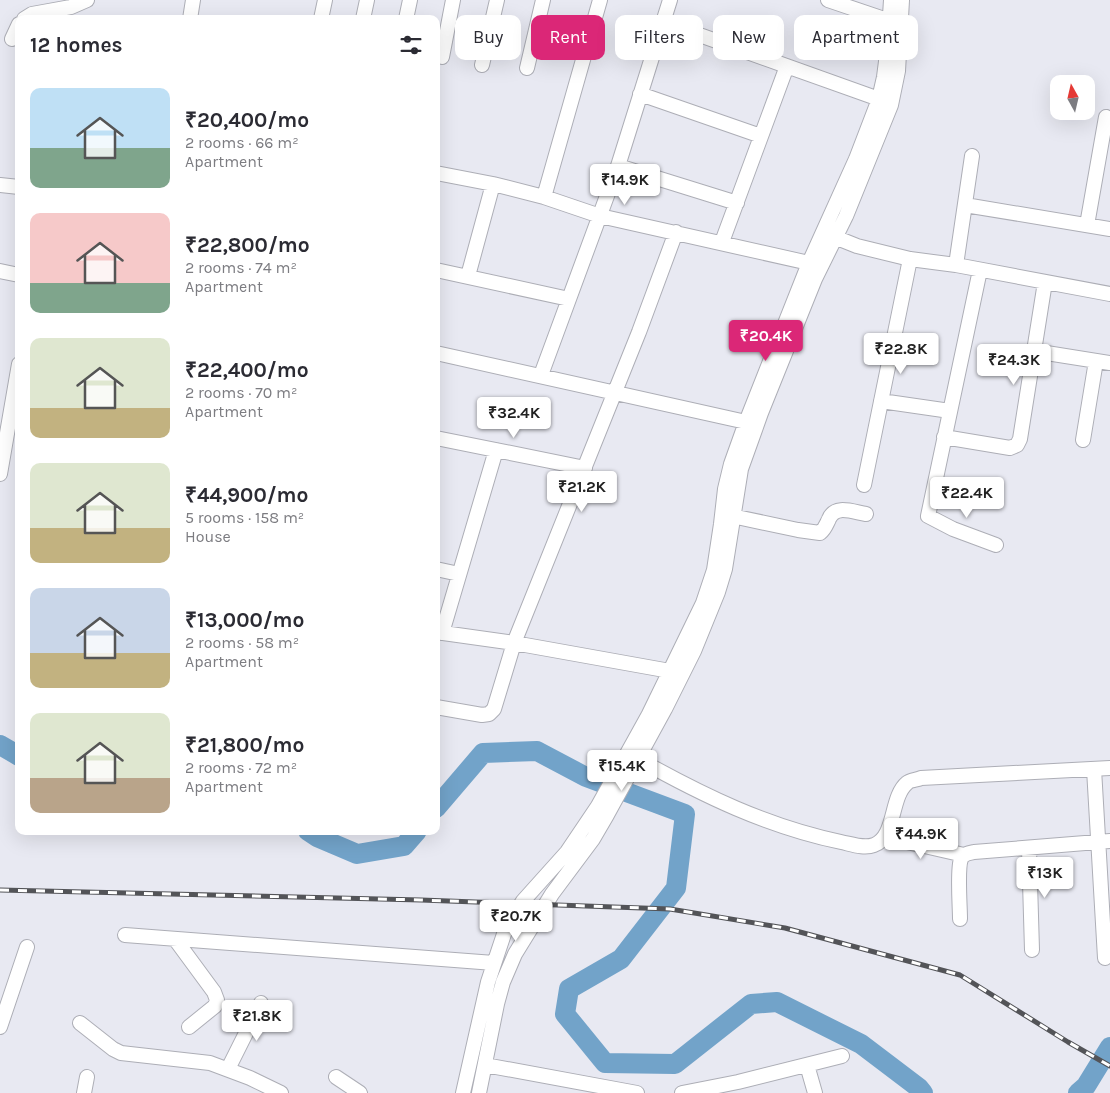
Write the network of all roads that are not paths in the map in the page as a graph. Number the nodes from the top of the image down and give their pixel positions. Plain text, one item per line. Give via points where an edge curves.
1 (86, 0) edge
2 (193, 0) edge
3 (325, 0) edge
4 (367, 0) edge
5 (410, 0) edge
6 (453, 0) edge
7 (497, 0) edge
8 (543, 0) edge
9 (600, 0) edge
10 (670, 0) edge
11 (828, 0) edge
12 (891, 0) edge
13 (902, 0) edge
14 (30, 15) edge
15 (191, 15) edge
16 (322, 15) edge
17 (364, 15) edge
18 (407, 15) edge
19 (665, 15) edge
20 (872, 15) edge
21 (890, 15) edge
22 (15, 33) edge
23 (703, 36) edge
24 (12, 39) dead end
25 (442, 57) dead end
26 (650, 60) edge
27 (886, 60) edge
28 (482, 66) dead end
29 (787, 66) junction
30 (526, 68) dead end
31 (640, 94) junction
32 (879, 99) junction
33 (1106, 118) dead end
34 (761, 136) junction
35 (972, 156) dead end
36 (618, 166) junction
37 (440, 174) edge
38 (493, 184) junction
39 (0, 185) edge
40 (15, 187) edge
41 (544, 198) junction
42 (736, 203) junction
43 (965, 205) junction
44 (600, 216) junction
45 (1087, 226) junction
46 (1110, 229) edge
47 (676, 232) junction
48 (828, 235) junction
49 (722, 242) junction
50 (910, 259) junction
51 (809, 263) junction
52 (956, 265) junction
53 (980, 270) junction
54 (440, 271) edge
55 (468, 276) junction
56 (1045, 282) junction
57 (1110, 294) edge
58 (569, 299) junction
59 (1034, 351) junction
60 (440, 354) edge
61 (1096, 361) junction
62 (1110, 363) edge
63 (541, 375) junction
64 (15, 387) edge
65 (615, 392) junction
66 (881, 401) junction
67 (950, 410) junction
68 (746, 422) junction
69 (944, 437) junction
70 (1083, 440) dead end
71 (440, 441) edge
72 (496, 450) junction
73 (585, 468) junction
74 (0, 474) edge
75 (864, 485) dead end
76 (866, 514) dead end
77 (732, 516) junction
78 (996, 545) dead end
79 (440, 570) edge
80 (459, 574) junction
81 (440, 629) edge
82 (440, 632) edge
83 (514, 644) junction
84 (670, 671) junction
85 (440, 708) edge
86 (630, 764) junction
87 (1110, 768) edge
88 (1094, 769) junction
89 (602, 811) junction
90 (885, 837) junction
91 (1104, 841) edge
92 (1029, 848) junction
93 (964, 855) junction
94 (1106, 900) edge
95 (960, 919) dead end
96 (126, 935) dead end
97 (175, 939) junction
98 (27, 947) dead end
99 (1032, 950) dead end
100 (1105, 958) dead end
101 (494, 963) junction
102 (5, 998) edge
103 (261, 1003) dead end
104 (80, 1023) dead end
105 (0, 1027) edge
106 (189, 1027) dead end
107 (842, 1056) dead end
108 (485, 1065) junction
109 (808, 1065) junction
110 (228, 1068) junction
111 (87, 1077) dead end
112 (336, 1077) dead end
113 (739, 1088) edge
114 (594, 1089) edge
115 (84, 1093) edge
116 (280, 1093) edge
117 (360, 1093) edge
118 (463, 1093) edge
119 (479, 1093) edge
120 (637, 1093) edge
121 (682, 1093) edge
122 (814, 1093) edge

1 - 14 street via 71,7
2 - 15 street
3 - 16 street
4 - 17 street
5 - 18 street
6 - 25 street
7 - 28 street
8 - 30 street
9 - 41 street
10 - 19 street
11 - 20 street
12 - 21 street
13 - 48 street via 898,71 892,105 846,216
22 - 24 street
23 - 29 street
26 - 31 street
27 - 32 street
29 - 32 street
29 - 34 street
31 - 34 street
31 - 36 street
32 - 48 street
33 - 45 street
34 - 42 street
35 - 43 street
36 - 42 street
36 - 44 street
37 - 38 street
38 - 41 street
38 - 55 street
39 - 40 street
41 - 44 street
42 - 49 street
43 - 45 street
43 - 52 street
44 - 47 street
44 - 58 street
45 - 46 street
47 - 49 street
47 - 65 street
48 - 50 street
48 - 51 street
48 - 77 street via 815,279 741,469
49 - 51 street
50 - 52 street
50 - 66 street
51 - 68 street
52 - 53 street
53 - 56 street
53 - 67 street
54 - 55 street
55 - 58 street
56 - 57 street
56 - 59 street
58 - 63 street
59 - 61 street
59 - 69 street via 1017,445 1010,448
60 - 63 street
61 - 62 street
61 - 70 street
63 - 65 street
64 - 74 street
65 - 68 street
65 - 73 street
66 - 67 street
66 - 75 street
67 - 69 street
68 - 84 street via 725,489 714,570 703,603
69 - 78 street via 928,516
71 - 72 street
72 - 73 street
72 - 80 street
73 - 83 street
76 - 77 street via 837,510 820,533
77 - 86 street via 725,569 694,651
79 - 80 street
80 - 81 street
82 - 83 street
83 - 84 street
83 - 85 street via 494,709 489,714
84 - 86 street
86 - 89 street
86 - 90 street via 785,827 824,839 864,847 875,845
87 - 88 street
88 - 90 street via 921,778 907,782
88 - 91 street
89 - 101 street via 523,901 506,928
89 - 108 street via 593,839 552,894 515,954 499,996
90 - 93 street
91 - 92 street
91 - 94 street
92 - 93 street
92 - 99 street
93 - 95 street via 960,860
94 - 100 street
96 - 97 street
97 - 101 street
97 - 106 street via 217,1000 215,1006
98 - 102 street
101 - 118 street
102 - 105 street
103 - 110 street
104 - 110 street via 121,1053
107 - 109 street
108 - 114 street
108 - 119 street
109 - 113 street
109 - 122 street
110 - 116 street
111 - 115 street
112 - 117 street
113 - 121 street
114 - 120 street

